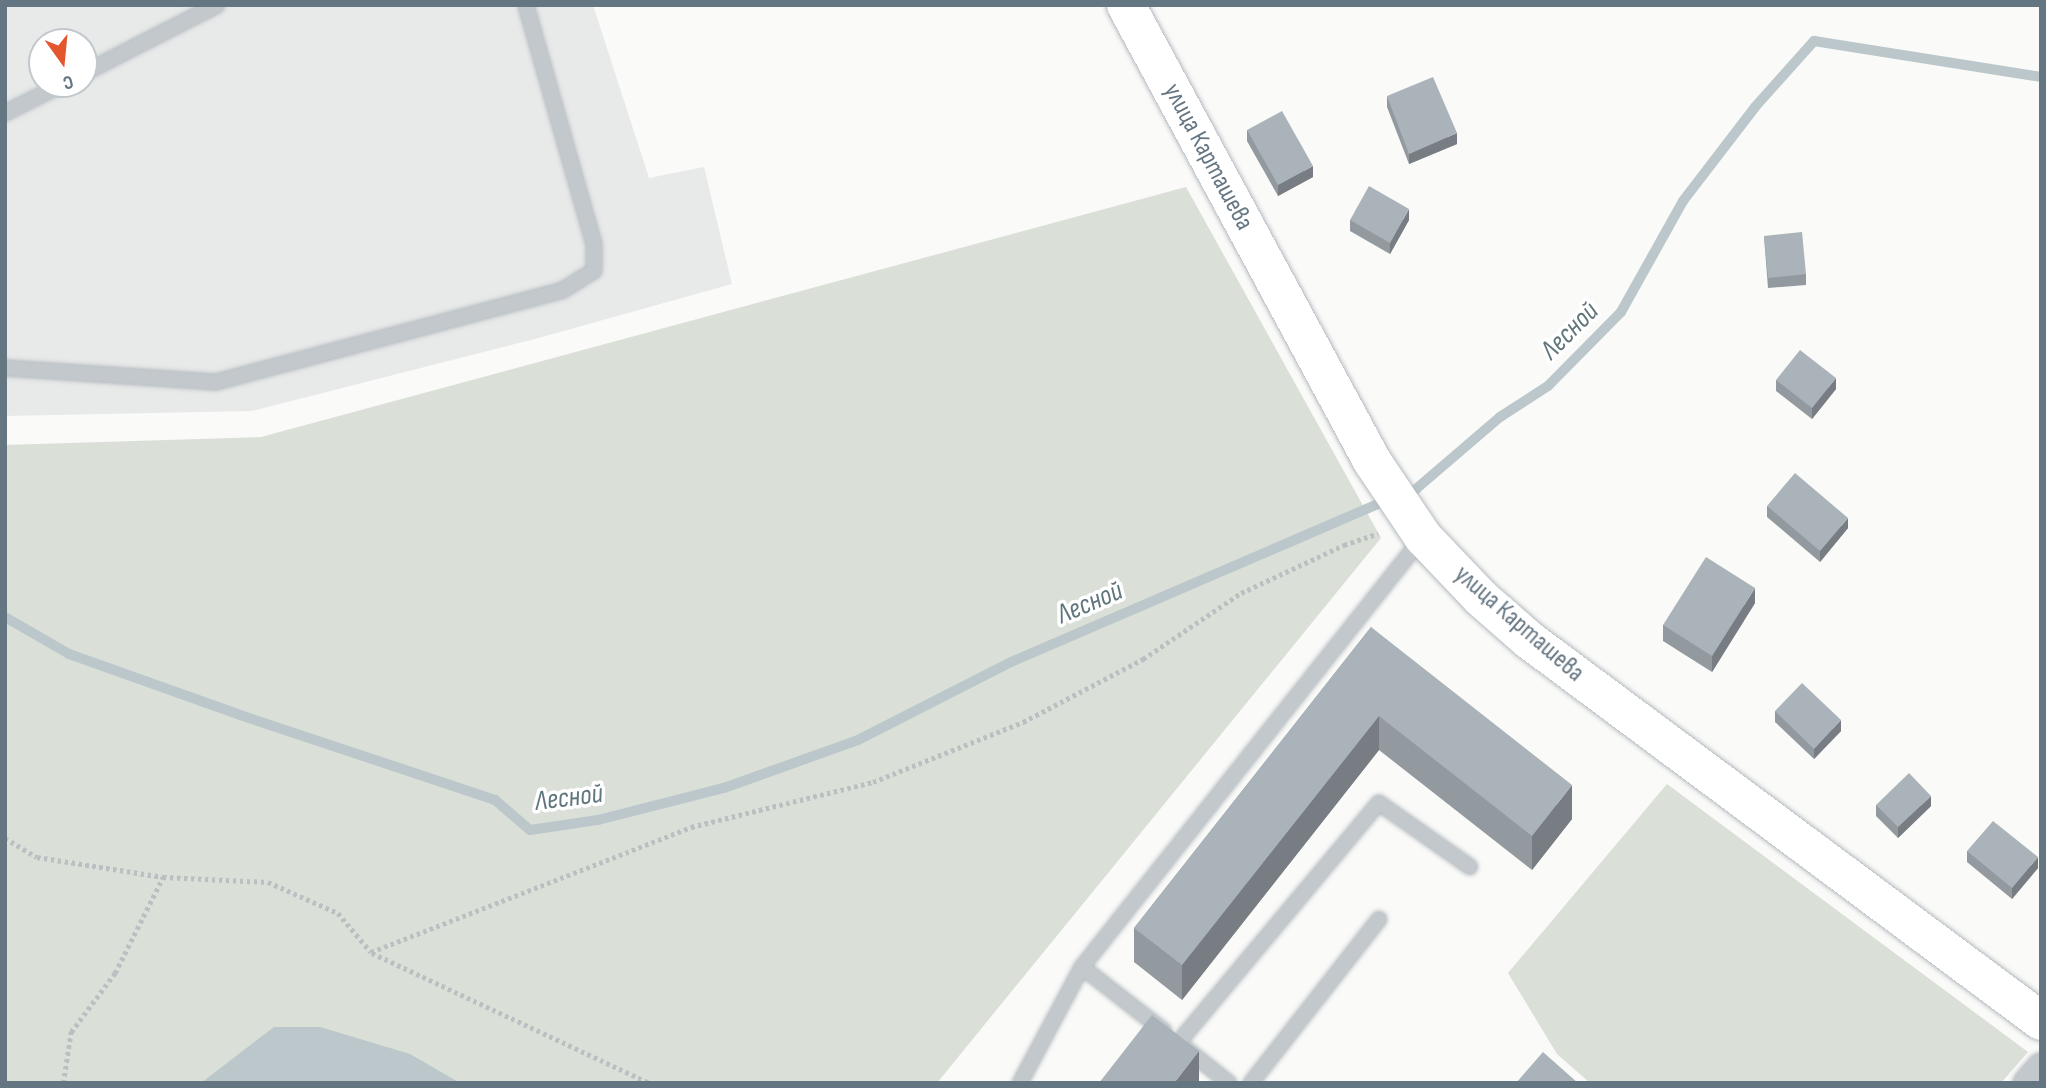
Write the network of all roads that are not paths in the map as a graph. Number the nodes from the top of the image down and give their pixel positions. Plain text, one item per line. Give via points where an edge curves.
1 (217, 5) edge
2 (526, 5) edge
3 (1126, 5) edge
4 (98, 66) edge
5 (35, 98) edge
6 (5, 113) edge
7 (5, 368) edge
8 (1414, 522) junction
9 (1470, 867) dead end
10 (1379, 919) dead end
11 (1082, 967) junction
12 (2041, 1021) edge
13 (1178, 1043) junction
14 (2041, 1068) edge
15 (1020, 1083) edge
16 (1229, 1083) edge
17 (1251, 1083) edge
18 (2028, 1083) edge

1 - 4 lane
2 - 7 lane via 594,243 594,271 563,290 216,382
3 - 8 main road, улица Карташева via 1372,461
5 - 6 lane
8 - 11 lane
8 - 12 main road, улица Карташева via 1481,598 1530,640
9 - 13 lane via 1379,803
10 - 17 lane
11 - 13 lane
11 - 15 lane
13 - 16 lane
14 - 18 street

